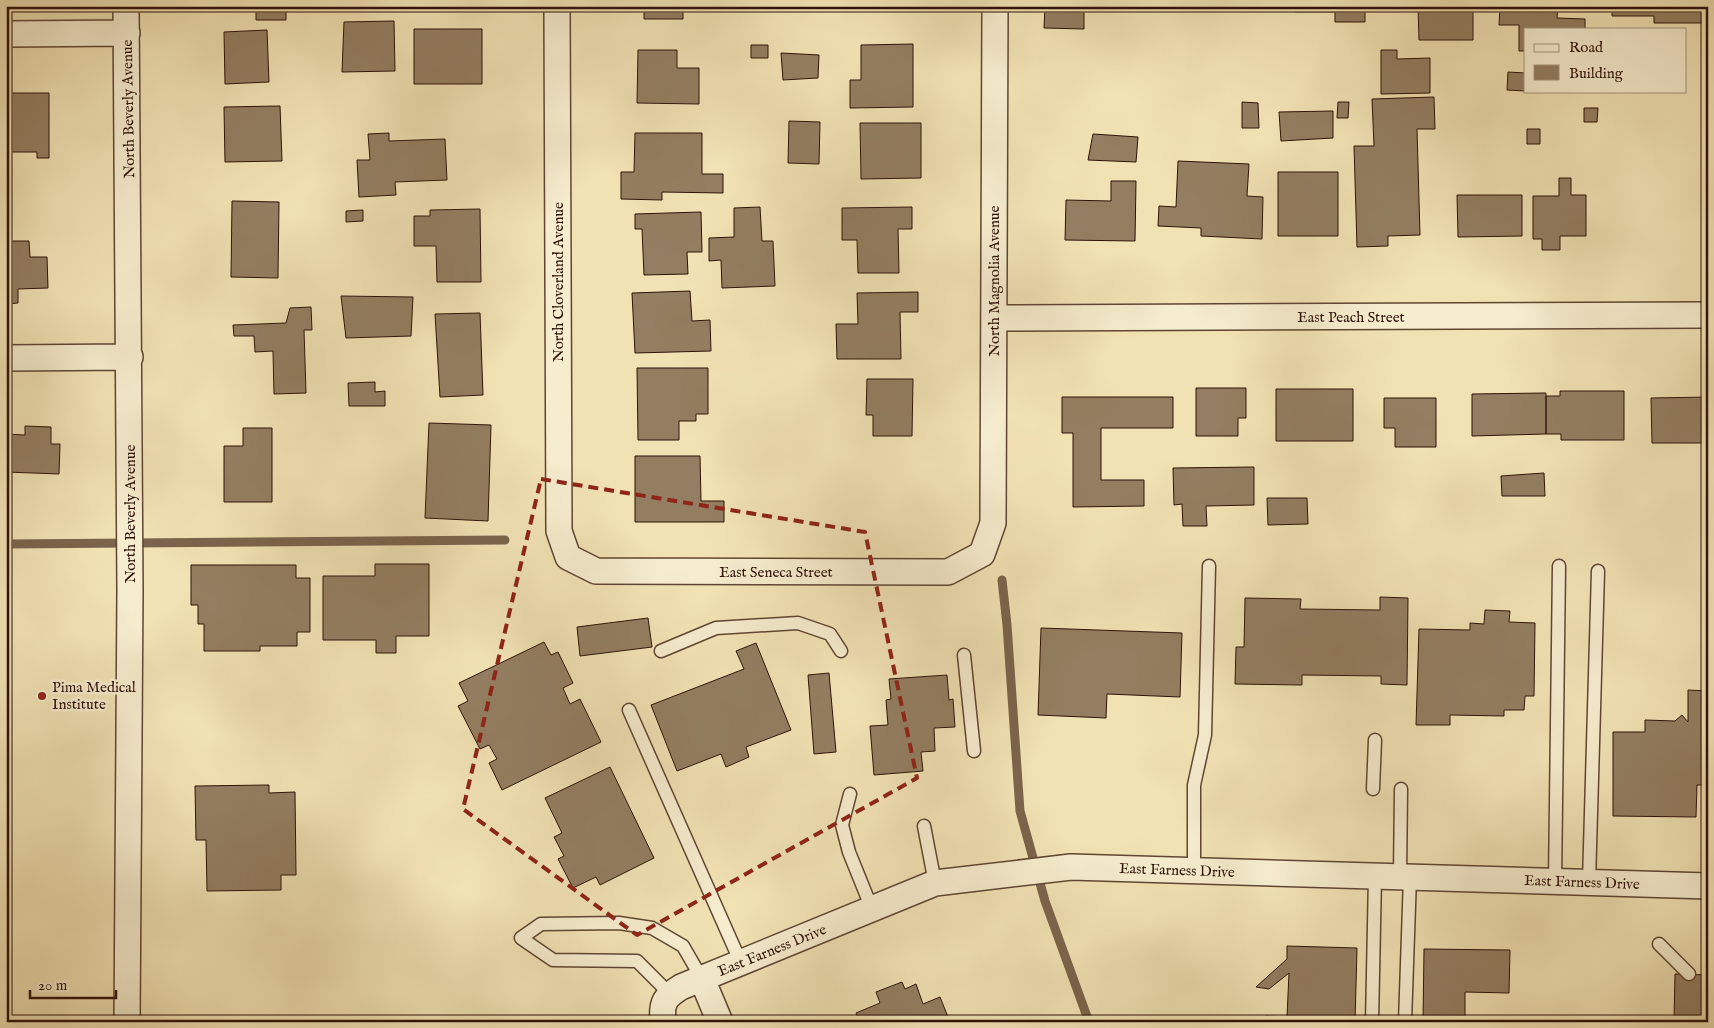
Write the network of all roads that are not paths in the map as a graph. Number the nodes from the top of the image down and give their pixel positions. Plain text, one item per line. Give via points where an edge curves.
1 (126, 6) edge
2 (557, 6) edge
3 (995, 6) edge
4 (127, 33) junction
5 (6, 34) edge
6 (1708, 315) edge
7 (994, 318) junction
8 (130, 357) junction
9 (6, 358) edge
10 (982, 554) joint
11 (568, 557) joint
12 (1210, 566) dead end
13 (1559, 566) dead end
14 (1598, 571) dead end
15 (661, 651) dead end
16 (841, 651) dead end
17 (964, 655) dead end
18 (629, 710) dead end
19 (1374, 740) dead end
20 (974, 751) dead end
21 (1373, 789) dead end
22 (1401, 789) dead end
23 (850, 794) dead end
24 (924, 826) dead end
25 (1194, 870) junction
26 (1375, 876) junction
27 (1405, 877) junction
28 (1555, 881) junction
29 (1589, 882) junction
30 (935, 883) junction
31 (1708, 886) edge
32 (872, 908) junction
33 (1659, 944) dead end
34 (741, 963) junction
35 (1689, 974) dead end
36 (702, 979) junction
37 (670, 994) junction
38 (127, 1022) edge
39 (663, 1022) edge
40 (720, 1022) edge
41 (1372, 1022) edge
42 (1405, 1022) edge

1 - 4 street, North Beverly Avenue
2 - 11 street, North Cloverland Avenue via 559,531
3 - 7 street, North Magnolia Avenue
4 - 5 street
4 - 8 street, North Beverly Avenue
6 - 7 street, East Peach Street
7 - 10 street, North Magnolia Avenue via 993,524
8 - 9 street
8 - 38 street, North Beverly Avenue
10 - 11 street, East Seneca Street via 948,572 596,571
12 - 25 lane via 1205,735 1194,785
13 - 28 lane
14 - 29 lane
15 - 16 lane via 716,628 798,623 830,634
17 - 20 lane
18 - 34 lane
19 - 21 lane
22 - 27 lane
23 - 32 lane via 842,825
24 - 30 lane
25 - 26 street, East Farness Drive
25 - 30 street, East Farness Drive via 1070,867
26 - 27 street, East Farness Drive
26 - 41 lane
27 - 28 street, East Farness Drive
27 - 42 lane
28 - 29 street, East Farness Drive
29 - 31 street, East Farness Drive
30 - 32 street, East Farness Drive
32 - 34 street, East Farness Drive
33 - 35 lane
34 - 36 street, East Farness Drive
36 - 37 street, East Farness Drive
36 - 37 lane via 683,946 652,928 619,923 541,924 521,938 553,960 637,961
36 - 40 street
37 - 39 street via 661,1007

